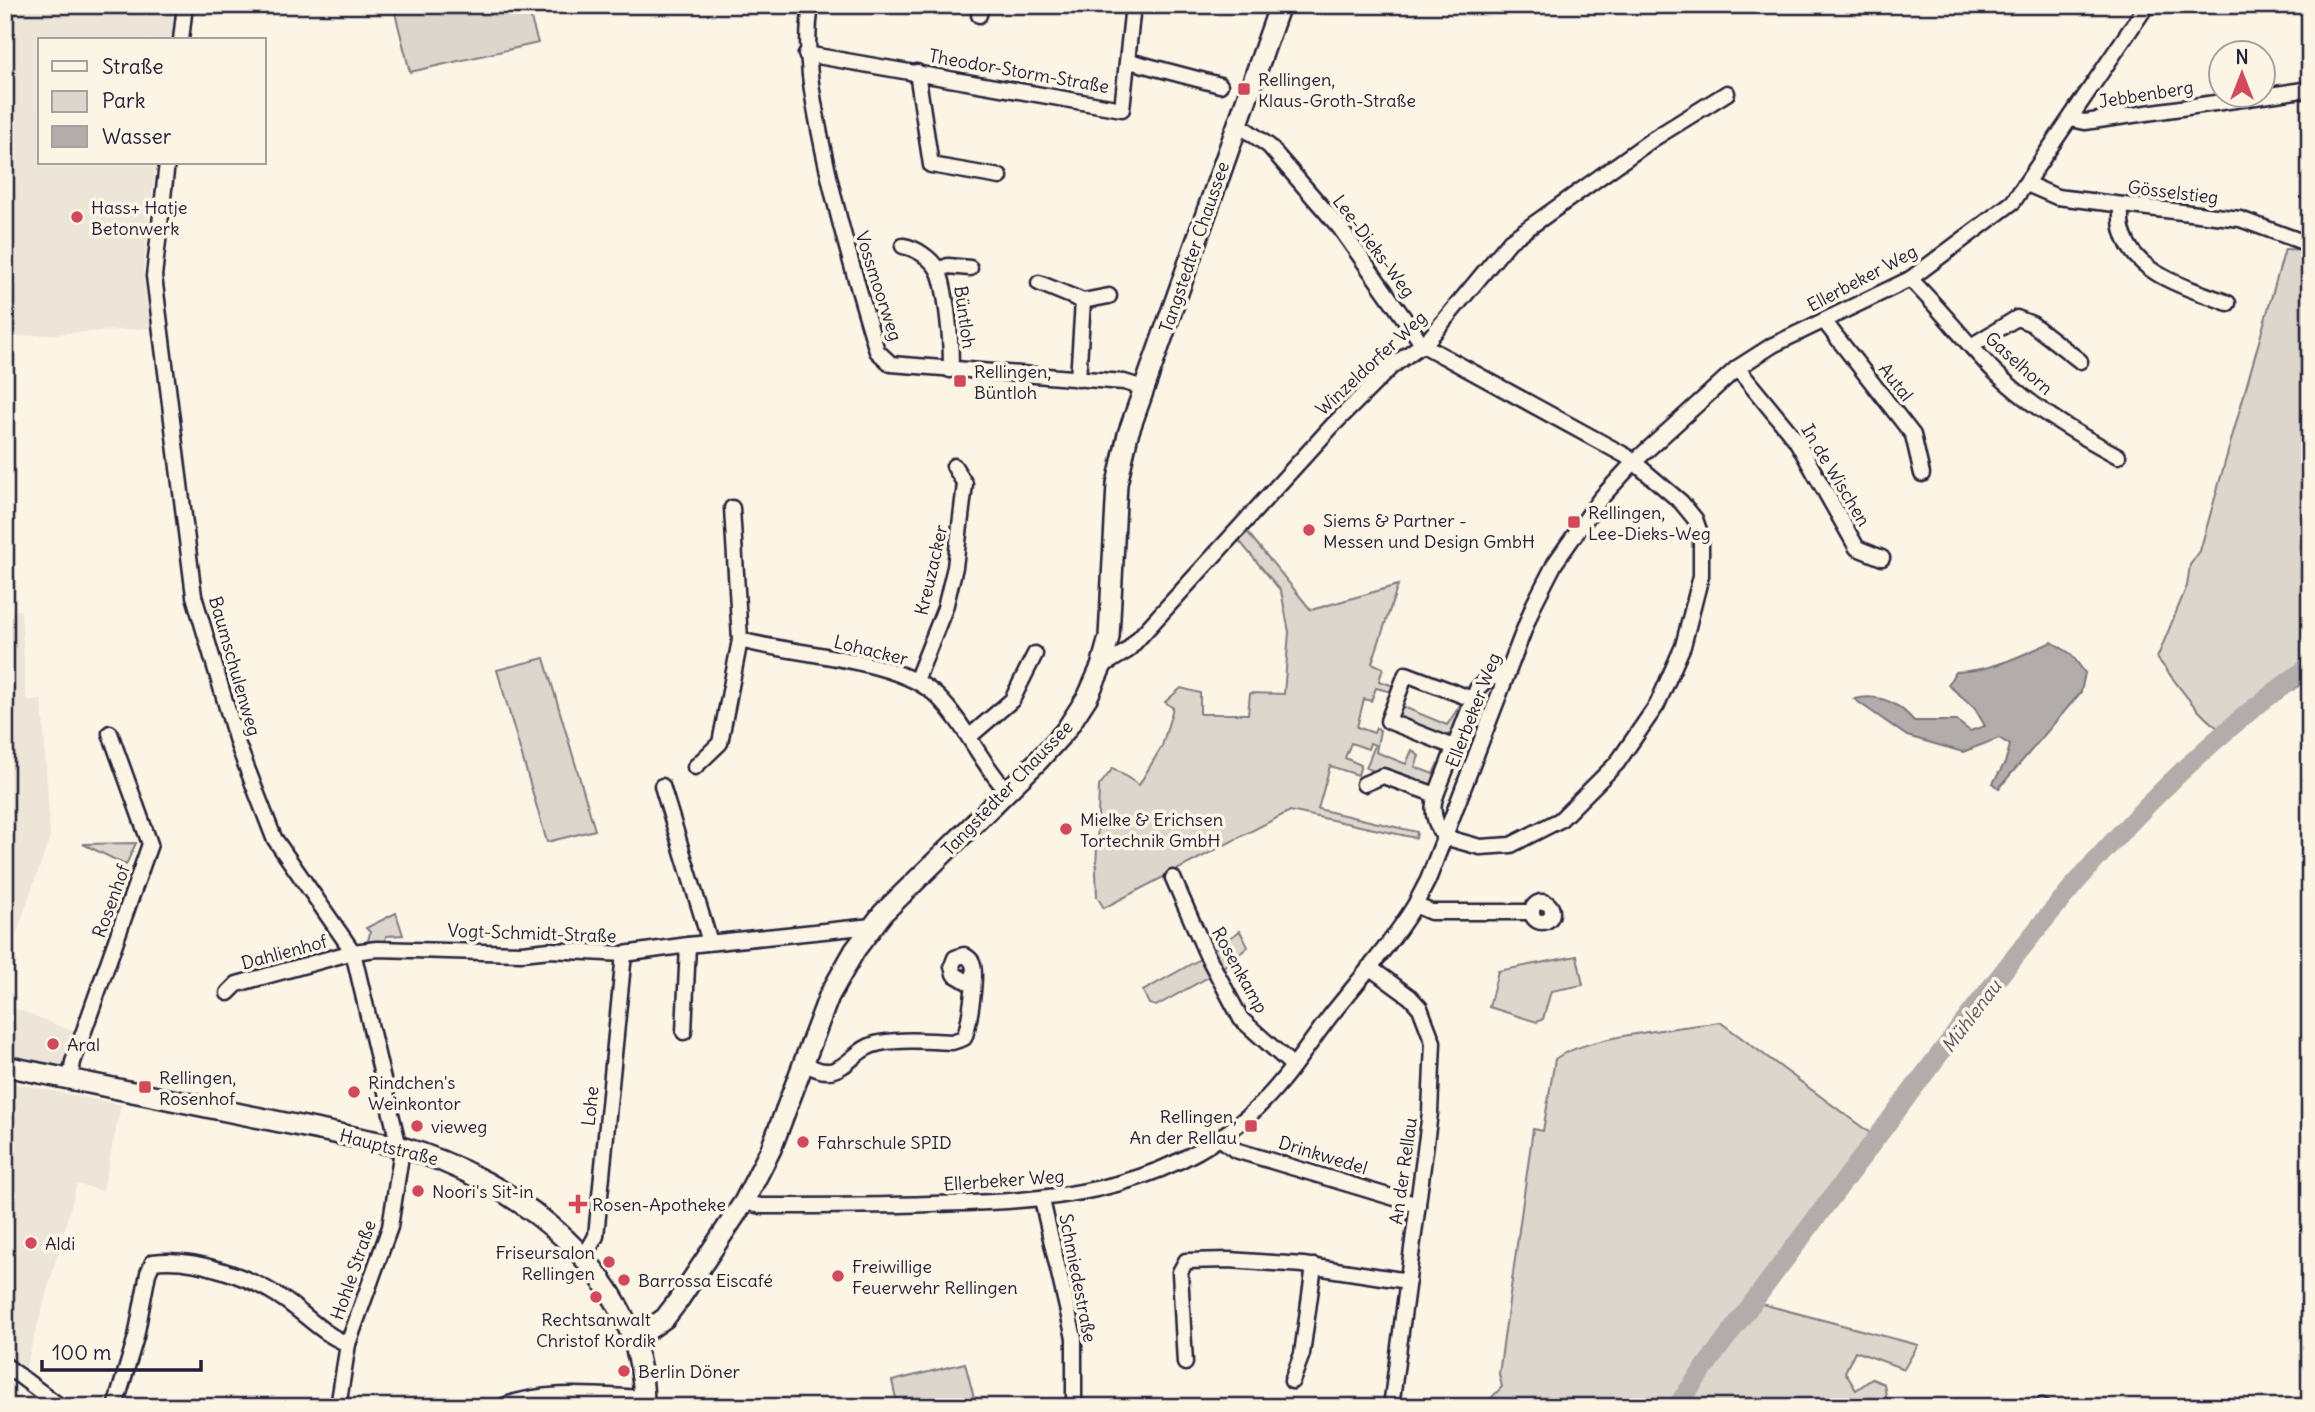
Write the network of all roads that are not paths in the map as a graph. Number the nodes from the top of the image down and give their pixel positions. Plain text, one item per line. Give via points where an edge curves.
1 (185, 5) edge
2 (811, 5) edge
3 (1133, 5) edge
4 (1280, 5) edge
5 (2147, 5) edge
6 (181, 38) edge
7 (806, 54) junction
8 (1129, 61) junction
9 (917, 72) junction
10 (1220, 85) dead end
11 (2310, 89) edge
12 (1727, 93) dead end
13 (2071, 119) junction
14 (1238, 124) junction
15 (167, 164) edge
16 (1000, 177) dead end
17 (2027, 184) junction
18 (2121, 205) junction
19 (2310, 234) edge
20 (903, 246) dead end
21 (970, 268) dead end
22 (938, 270) junction
23 (1910, 279) junction
24 (1039, 283) dead end
25 (1109, 296) dead end
26 (1083, 301) junction
27 (2228, 303) dead end
28 (1824, 321) junction
29 (1423, 345) junction
30 (1971, 345) junction
31 (2080, 361) dead end
32 (1737, 368) junction
33 (950, 370) junction
34 (1077, 379) junction
35 (1144, 388) junction
36 (2118, 456) dead end
37 (1634, 461) junction
38 (954, 466) dead end
39 (1922, 474) dead end
40 (732, 508) dead end
41 (1882, 558) dead end
42 (740, 640) junction
43 (1035, 654) dead end
44 (1101, 667) junction
45 (1506, 674) junction
46 (916, 681) junction
47 (1472, 699) junction
48 (110, 733) dead end
49 (969, 737) junction
50 (1454, 747) junction
51 (695, 767) dead end
52 (1364, 784) dead end
53 (662, 786) dead end
54 (1008, 792) junction
55 (1436, 795) junction
56 (1444, 837) junction
57 (1173, 878) dead end
58 (1415, 905) junction
59 (1532, 912) dead end
60 (872, 926) junction
61 (710, 942) junction
62 (688, 944) junction
63 (353, 952) junction
64 (624, 954) junction
65 (1369, 967) junction
66 (971, 984) dead end
67 (228, 993) dead end
68 (684, 1032) dead end
69 (803, 1062) junction
70 (1292, 1065) junction
71 (5, 1066) edge
72 (70, 1081) junction
73 (1220, 1138) junction
74 (398, 1146) junction
75 (1042, 1200) junction
76 (744, 1202) junction
77 (1418, 1205) junction
78 (579, 1254) junction
79 (1314, 1266) junction
80 (1408, 1281) junction
81 (635, 1339) junction
82 (348, 1345) junction
83 (1185, 1363) dead end
84 (5, 1365) edge
85 (1292, 1381) dead end
86 (644, 1402) edge
87 (61, 1407) edge
88 (115, 1407) edge
89 (338, 1407) edge
90 (501, 1407) edge
91 (1073, 1407) edge
92 (1391, 1407) edge

1 - 6 street
2 - 7 street, Vossmoorweg
3 - 8 street, Theodor-Storm-Straße
4 - 14 main road, Tangstedter Chaussee
5 - 13 street, Ellerbeker Weg
7 - 9 street, Theodor-Storm-Straße
7 - 33 street, Vossmoorweg via 839,225 877,351 891,364
8 - 9 street, Theodor-Storm-Straße via 1122,109
8 - 10 street
9 - 16 street via 932,164
11 - 13 street, Jebbenberg via 2085,122
12 - 29 street, Winzeldorfer Weg via 1653,139 1510,241
13 - 17 street, Ellerbeker Weg
14 - 29 street, Lee-Dieks-Weg via 1269,146 1340,228
14 - 35 main road, Tangstedter Chaussee
15 - 63 street, Baumschulenweg via 154,276 194,596 222,699 274,838
17 - 18 street, Gösselstieg via 2056,197
17 - 23 street, Ellerbeker Weg via 1997,216
18 - 19 street, Gösselstieg via 2240,219 2303,242
18 - 27 street via 2123,232 2133,252 2151,270
20 - 22 street, Büntloh via 916,248
21 - 22 street, Büntloh
22 - 33 street, Büntloh via 952,355
23 - 28 street, Ellerbeker Weg
23 - 30 street, Gaselhorn
24 - 26 street
25 - 26 street
26 - 34 street
28 - 32 street, Ellerbeker Weg
28 - 39 street, Autal via 1913,435
29 - 37 street, Lee-Dieks-Weg
29 - 44 street, Winzeldorfer Weg via 1391,367 1342,415 1127,651
30 - 31 street via 2017,318 2032,324
30 - 36 street, Gaselhorn via 2019,393 2068,429
32 - 37 street, Ellerbeker Weg
32 - 41 street, In de Wischen via 1796,440 1857,548
33 - 34 street, Vossmoorweg
34 - 35 street, Vossmoorweg
35 - 44 main road, Tangstedter Chaussee via 1117,484 1112,613
37 - 45 street, Ellerbeker Weg via 1600,499 1555,563
37 - 56 street, Lee-Dieks-Weg via 1681,502 1701,536 1701,576 1692,618 1657,705 1603,779 1544,831 1497,847
38 - 46 street, Kreuzacker via 965,484 956,567
40 - 42 street
42 - 46 street, Lohacker via 879,668
42 - 51 street via 720,743
43 - 49 street via 1012,700
44 - 54 main road, Tangstedter Chaussee via 1078,713
45 - 47 street via 1481,682
45 - 56 street, Ellerbeker Weg
46 - 49 street, Lohacker via 952,712
47 - 50 street
47 - 50 street via 1406,674 1388,721
48 - 72 street, Rosenhof via 150,844
49 - 54 street, Lohacker
50 - 55 street
52 - 55 street via 1383,776
53 - 61 street
54 - 60 main road, Tangstedter Chaussee
55 - 56 street via 1435,821
56 - 58 street, Ellerbeker Weg
57 - 70 street, Rosenkamp via 1241,1019
58 - 59 street via 1432,912
58 - 65 street, Ellerbeker Weg
60 - 61 street, Vogt-Schmidt-Straße
60 - 69 main road, Tangstedter Chaussee via 840,974
61 - 62 street, Vogt-Schmidt-Straße
62 - 64 street, Vogt-Schmidt-Straße
62 - 68 street
63 - 64 street, Vogt-Schmidt-Straße via 412,948
63 - 67 street, Dahlienhof via 237,984
63 - 74 street, Baumschulenweg
64 - 78 street, Lohe via 596,1236
65 - 70 street, Ellerbeker Weg
65 - 77 street, An der Rellau via 1420,1008 1433,1042 1433,1089
66 - 69 street via 972,1010 964,1038 877,1043 831,1071
69 - 76 main road, Tangstedter Chaussee via 771,1149
70 - 73 street, Ellerbeker Weg via 1248,1116
71 - 72 main road, Hauptstraße
72 - 74 main road, Hauptstraße
73 - 75 street, Ellerbeker Weg via 1142,1178
73 - 77 street, Drinkwedel via 1236,1150
74 - 78 main road, Hauptstraße via 438,1157 490,1183 535,1214
74 - 82 street, Hohle Straße via 401,1164 390,1227
75 - 76 street, Ellerbeker Weg via 831,1206
75 - 91 street, Schmiedestraße via 1073,1338
76 - 81 main road, Tangstedter Chaussee via 665,1318
77 - 80 street, An der Rellau
78 - 81 main road, Hauptstraße via 628,1322
79 - 80 street
79 - 83 street via 1186,1261 1180,1272
79 - 85 street via 1302,1354
80 - 92 street, An der Rellau
81 - 86 main road, Hauptstraße
82 - 88 street via 254,1282 186,1264 153,1262
82 - 89 street, Hohle Straße
84 - 87 street
86 - 90 street via 576,1396 529,1399

